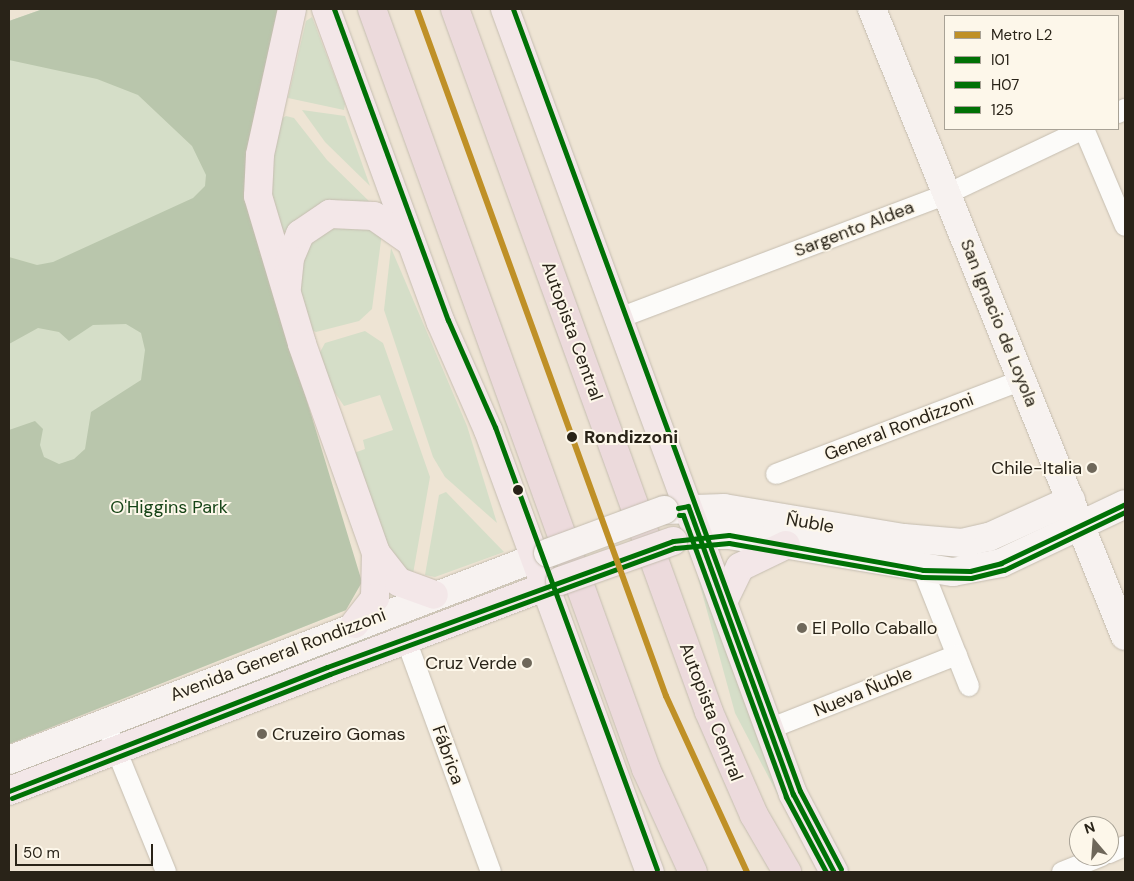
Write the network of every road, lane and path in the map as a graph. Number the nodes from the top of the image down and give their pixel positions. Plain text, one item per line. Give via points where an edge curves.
1 (292, 9) edge
2 (326, 9) edge
3 (372, 9) edge
4 (455, 9) edge
5 (505, 9) edge
6 (872, 9) edge
7 (1082, 130) edge
8 (1084, 130) edge
9 (946, 194) junction
10 (1125, 226) edge
11 (411, 242) junction
12 (286, 294) junction
13 (619, 318) junction
14 (1022, 380) junction
15 (776, 474) dead end
16 (1071, 500) junction
17 (1125, 504) edge
18 (676, 508) junction
19 (1081, 525) junction
20 (699, 535) junction
21 (786, 545) junction
22 (376, 553) junction
23 (541, 555) junction
24 (923, 570) junction
25 (552, 584) junction
26 (434, 595) junction
27 (724, 602) junction
28 (356, 624) junction
29 (1125, 636) edge
30 (405, 638) junction
31 (957, 655) junction
32 (970, 686) dead end
33 (105, 722) junction
34 (769, 729) junction
35 (116, 748) junction
36 (9, 760) edge
37 (9, 791) edge
38 (1077, 866) edge
39 (166, 872) edge
40 (490, 872) edge
41 (650, 872) edge
42 (693, 872) edge
43 (787, 872) edge
44 (834, 872) edge
45 (1062, 872) edge

1 - 12 main road via 258,176 261,215
2 - 11 main road
3 - 42 highway via 646,769
4 - 43 highway, Autopista Central via 709,712 754,815
5 - 13 main road
6 - 9 main road, San Ignacio de Loyola
7 - 9 street, Sargento Aldea
8 - 10 street
9 - 13 street, Sargento Aldea
9 - 14 main road, San Ignacio de Loyola
11 - 12 main road via 384,221 363,213 342,212 320,218 304,228 294,245
11 - 23 main road
12 - 22 main road
13 - 18 main road
14 - 15 street, General Rondizzoni
14 - 16 main road, San Ignacio de Loyola
16 - 18 main road, Ñuble via 989,537 962,543
16 - 19 main road, San Ignacio de Loyola
17 - 19 main road, Ñuble
18 - 20 main road
18 - 23 main road, Ñuble, bridge
19 - 24 main road, Ñuble via 994,566 953,572
19 - 29 main road, San Ignacio de Loyola
20 - 21 main road, Ñuble via 729,535
20 - 25 main road, Ñuble, bridge via 673,541
20 - 27 main road
21 - 24 main road, Ñuble
21 - 27 main road via 740,567
22 - 26 main road via 399,582
22 - 28 main road via 376,598
23 - 25 main road
23 - 26 main road, Avenida General Rondizzoni
24 - 31 street
25 - 30 main road, Avenida General Rondizzoni
25 - 41 main road
26 - 28 main road, Avenida General Rondizzoni
27 - 34 main road
28 - 33 main road, Avenida General Rondizzoni
30 - 35 main road, Avenida General Rondizzoni
30 - 40 street, Fábrica
31 - 32 street
31 - 34 street, Nueva Ñuble
33 - 35 street
33 - 36 main road, Avenida General Rondizzoni
34 - 44 main road via 802,814
35 - 37 main road, Avenida General Rondizzoni
35 - 39 street
38 - 45 street

